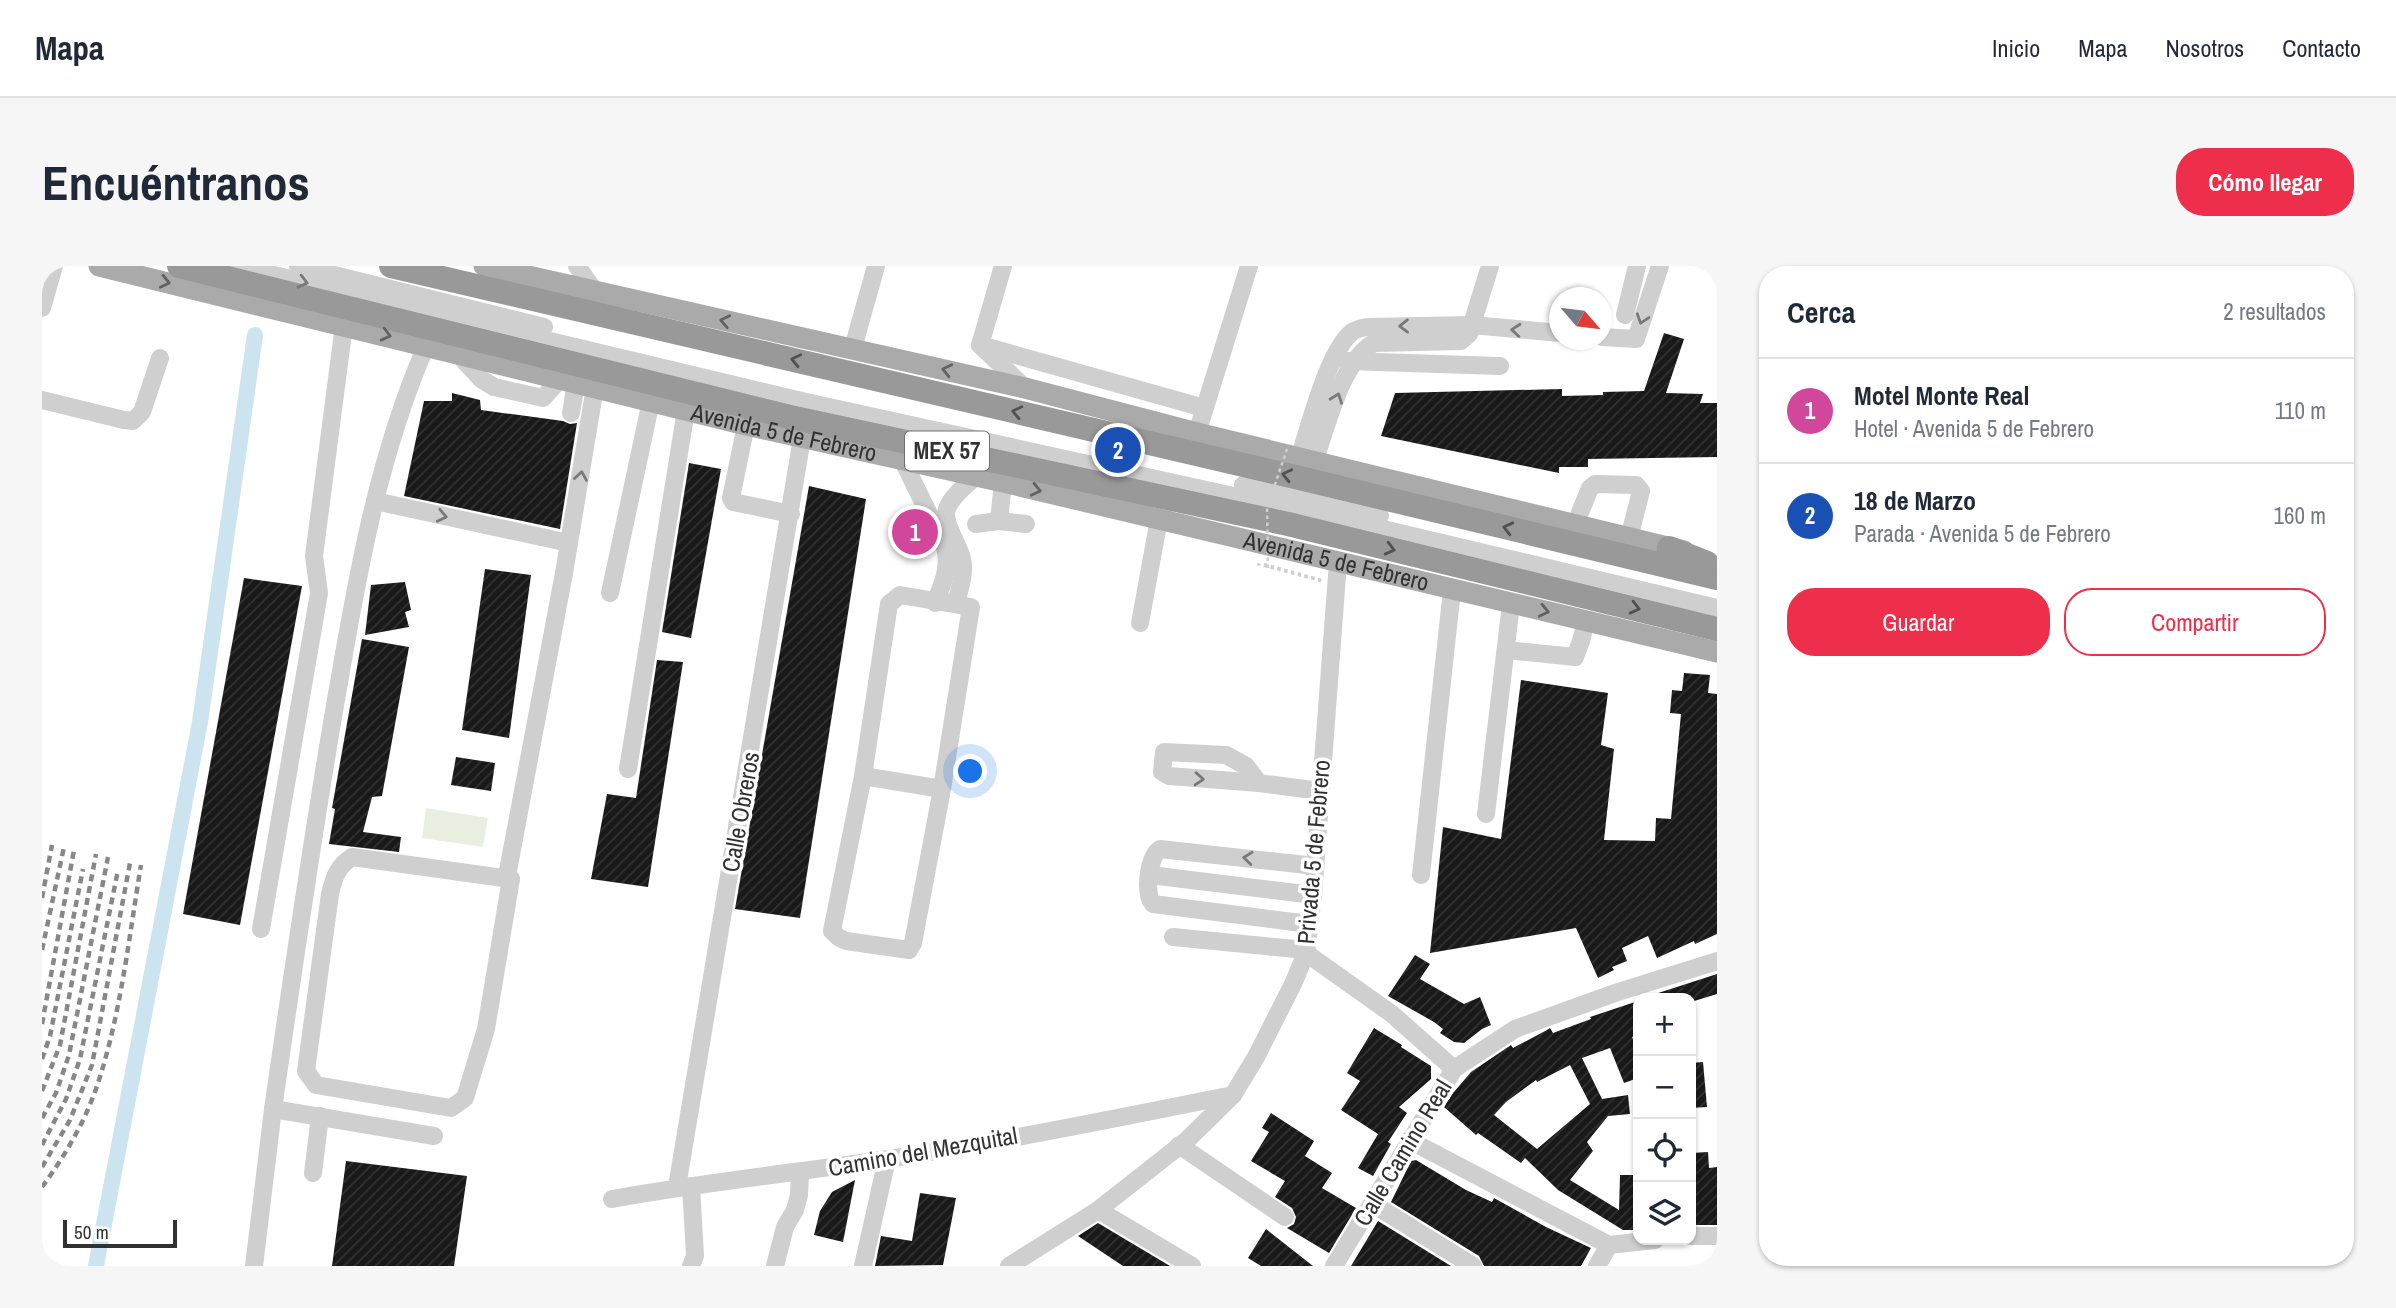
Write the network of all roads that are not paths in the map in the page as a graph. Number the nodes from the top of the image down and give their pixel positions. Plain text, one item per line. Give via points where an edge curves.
1 (54, 266) edge
2 (99, 266) edge
3 (178, 266) edge
4 (236, 266) edge
5 (298, 266) edge
6 (391, 266) edge
7 (484, 266) edge
8 (578, 266) edge
9 (876, 266) edge
10 (1003, 266) edge
11 (1249, 266) edge
12 (1490, 266) edge
13 (1637, 266) edge
14 (1660, 266) edge
15 (542, 273) edge
16 (596, 293) junction
17 (42, 308) edge
18 (1625, 315) dead end
19 (344, 325) junction
20 (1472, 325) junction
21 (1549, 332) edge
22 (1612, 338) edge
23 (980, 345) junction
24 (426, 346) junction
25 (853, 348) junction
26 (458, 354) junction
27 (160, 358) dead end
28 (1334, 359) junction
29 (1353, 362) junction
30 (1500, 366) dead end
31 (1025, 388) junction
32 (575, 393) junction
33 (42, 400) edge
34 (651, 401) junction
35 (1204, 408) junction
36 (686, 410) junction
37 (746, 425) junction
38 (1197, 433) junction
39 (802, 438) junction
40 (1300, 455) junction
41 (902, 459) junction
42 (976, 476) junction
43 (1003, 482) junction
44 (375, 501) junction
45 (791, 514) junction
46 (1159, 519) junction
47 (999, 520) junction
48 (976, 524) dead end
49 (1026, 524) dead end
50 (1575, 525) junction
51 (1629, 538) junction
52 (569, 543) junction
53 (1669, 548) junction
54 (1717, 559) edge
55 (1338, 562) junction
56 (1717, 567) edge
57 (1717, 578) edge
58 (1452, 590) junction
59 (610, 593) dead end
60 (1717, 596) edge
61 (935, 603) junction
62 (956, 603) junction
63 (1511, 604) junction
64 (1717, 608) edge
65 (1586, 621) junction
66 (1140, 623) dead end
67 (1717, 629) edge
68 (1506, 650) junction
69 (1717, 652) edge
70 (628, 769) dead end
71 (863, 776) junction
72 (1259, 783) junction
73 (942, 789) junction
74 (1320, 791) junction
75 (1486, 814) dead end
76 (1316, 866) junction
77 (1421, 874) dead end
78 (1150, 875) junction
79 (510, 878) junction
80 (1313, 895) junction
81 (1309, 924) junction
82 (261, 929) dead end
83 (1173, 937) dead end
84 (1306, 952) junction
85 (1717, 961) edge
86 (1454, 1069) junction
87 (1233, 1095) junction
88 (273, 1109) junction
89 (320, 1116) junction
90 (433, 1136) dead end
91 (1409, 1140) junction
92 (1180, 1145) junction
93 (887, 1159) junction
94 (313, 1173) dead end
95 (800, 1173) junction
96 (684, 1186) junction
97 (612, 1199) dead end
98 (1373, 1204) junction
99 (1098, 1210) junction
100 (1285, 1217) dead end
101 (1696, 1236) edge
102 (1717, 1236) edge
103 (1633, 1242) edge
104 (1609, 1245) junction
105 (254, 1266) edge
106 (691, 1266) edge
107 (775, 1266) edge
108 (863, 1266) edge
109 (1009, 1266) edge
110 (1192, 1266) edge
111 (1334, 1266) edge
112 (1473, 1266) edge
113 (1597, 1266) edge

1 - 17 street
2 -> 19 main road, Avenida 5 de Febrero
3 -> 67 highway, Avenida 5 de Febrero / MEX 57 via 790,417 1288,524
4 -> 64 street via 806,402 1366,525
5 - 60 street via 937,420 1322,502
57 -> 6 highway, MEX 57
7 - 15 main road
8 - 16 street
9 - 25 street
10 - 23 street
11 - 35 street
12 - 20 street
13 - 18 street
14 -> 22 street via 1636,339
15 - 16 main road
25 -> 16 main road
19 -> 24 main road, Avenida 5 de Febrero
19 - 82 street via 314,556 319,593
21 -> 20 street
20 -> 28 street via 1354,330
20 - 29 street via 1461,341 1374,343
23 - 31 street
23 - 35 street
24 - 26 main road, Avenida 5 de Febrero
24 - 44 street via 409,386
31 -> 25 main road
26 - 32 main road, Avenida 5 de Febrero
26 - 32 street via 494,387 543,398
27 - 33 street via 142,412 133,421
28 - 29 street
28 - 40 street
29 - 30 street
40 -> 29 street
31 - 38 main road
32 - 34 main road, Avenida 5 de Febrero
52 -> 32 street
34 - 36 main road, Avenida 5 de Febrero
34 - 59 street
35 - 38 street
36 - 37 main road, Avenida 5 de Febrero
36 - 70 street
37 - 39 main road, Avenida 5 de Febrero
37 - 45 street via 733,502
38 - 40 main road
39 - 41 main road, Avenida 5 de Febrero
39 - 45 street, Calle Obreros
40 - 50 main road
41 - 42 main road, Avenida 5 de Febrero
41 - 61 street via 945,547 945,578
42 - 43 main road, Avenida 5 de Febrero
42 - 62 street via 946,510 964,565
43 -> 46 main road, Avenida 5 de Febrero
43 - 47 street
44 -> 52 street
44 - 88 street via 315,821
45 - 96 street, Calle Obreros
46 - 55 main road, Avenida 5 de Febrero
46 - 66 street
47 - 48 street
47 - 49 street
50 - 51 main road
50 - 51 street via 1595,484 1636,485 1641,491
51 - 53 main road
52 - 79 street via 506,876
53 - 54 main road
53 - 56 highway
55 - 58 main road, Avenida 5 de Febrero
55 - 74 street, Privada 5 de Febrero
58 - 63 main road, Avenida 5 de Febrero
58 - 77 street
61 - 62 street
61 - 71 street via 900,595 889,604
62 - 73 street via 971,607 971,611
63 -> 65 main road, Avenida 5 de Febrero
63 - 68 street
65 - 68 street via 1575,657
65 - 69 main road, Avenida 5 de Febrero
68 - 75 street
71 - 73 street
71 - 73 street via 832,931 846,941 909,950
72 -> 72 street via 1246,766 1226,755 1164,752 1162,772 1169,776
72 - 74 street
74 - 76 street, Privada 5 de Febrero
76 -> 78 street via 1160,849 1155,851
76 - 80 street, Privada 5 de Febrero
78 - 80 street
78 - 81 street via 1148,898 1153,904
79 - 79 street via 486,1029 465,1098 451,1108 316,1085 306,1071 309,1038 330,894 341,864 352,857
80 - 81 street, Privada 5 de Febrero
81 - 84 street, Privada 5 de Febrero
83 - 84 street
84 - 86 street via 1392,1014
84 - 87 street, Privada 5 de Febrero
85 - 86 street, Calle Camino Real via 1516,1029
86 - 91 street, Calle Camino Real
87 - 92 street, Privada 5 de Febrero
87 - 93 street, Camino del Mezquital
88 - 89 street
88 - 105 street
89 - 90 street
89 - 94 street
91 - 98 street, Calle Camino Real
91 - 104 street
92 - 99 street, Privada 5 de Febrero
92 - 100 street
93 - 95 street, Camino del Mezquital
93 - 108 street
95 - 96 street, Camino del Mezquital
95 - 107 street via 797,1203
96 - 97 street, Camino del Mezquital
96 - 106 street, Calle Obreros via 695,1256
98 - 111 street, Calle Camino Real
98 - 112 street
99 - 109 street, Privada 5 de Febrero
99 - 110 street
101 - 102 street
103 - 104 street
104 - 113 street

